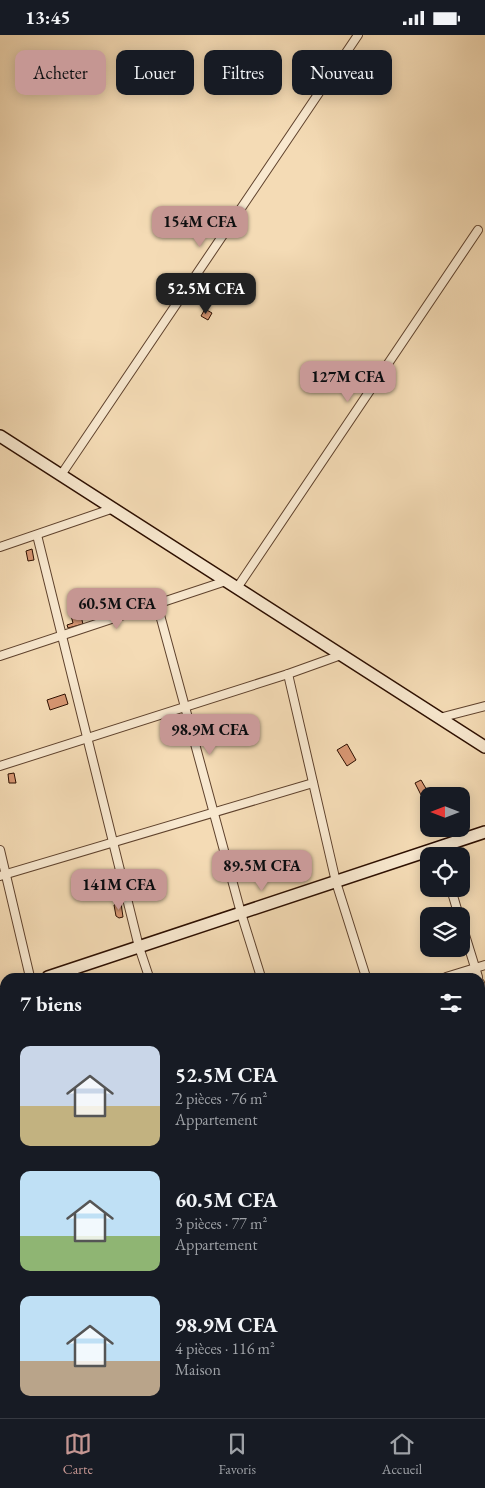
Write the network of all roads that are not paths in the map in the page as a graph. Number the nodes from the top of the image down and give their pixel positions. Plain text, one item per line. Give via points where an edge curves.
1 (358, 35) edge
2 (478, 230) dead end
3 (0, 435) edge
4 (6, 444) edge
5 (61, 475) junction
6 (114, 509) junction
7 (38, 535) junction
8 (0, 547) edge
9 (226, 581) junction
10 (237, 588) junction
11 (157, 604) junction
12 (62, 636) junction
13 (341, 655) junction
14 (0, 656) edge
15 (288, 675) junction
16 (485, 706) edge
17 (185, 707) junction
18 (439, 718) junction
19 (87, 738) junction
20 (485, 747) edge
21 (0, 766) edge
22 (313, 783) junction
23 (214, 812) junction
24 (485, 832) edge
25 (113, 842) junction
26 (451, 847) edge
27 (0, 850) edge
28 (420, 858) edge
29 (3, 875) edge
30 (336, 882) junction
31 (241, 913) junction
32 (139, 947) junction
33 (470, 952) edge
34 (485, 965) edge
35 (475, 968) junction
36 (29, 973) edge
37 (60, 973) edge
38 (148, 973) edge
39 (260, 973) edge
40 (365, 973) edge
41 (459, 973) edge
42 (477, 973) edge

1 - 5 street
2 - 10 street
3 - 4 street
4 - 5 street
5 - 6 street
6 - 7 street
6 - 9 street
7 - 8 street
7 - 12 street
9 - 10 street
9 - 11 street
10 - 13 street
11 - 12 street
11 - 17 street
12 - 14 street
12 - 19 street
13 - 15 street
13 - 18 street
15 - 17 street
15 - 22 street
16 - 18 street
17 - 19 street
17 - 23 street
18 - 20 street
19 - 21 street
19 - 25 street
22 - 23 street
22 - 30 street
23 - 25 street
23 - 31 street
24 - 26 street
25 - 29 street
25 - 32 street
27 - 29 street
28 - 30 street
29 - 36 street
30 - 31 street
30 - 40 street
31 - 32 street
31 - 39 street
32 - 37 street
32 - 38 street
33 - 35 street
34 - 35 street
35 - 41 street
35 - 42 street

